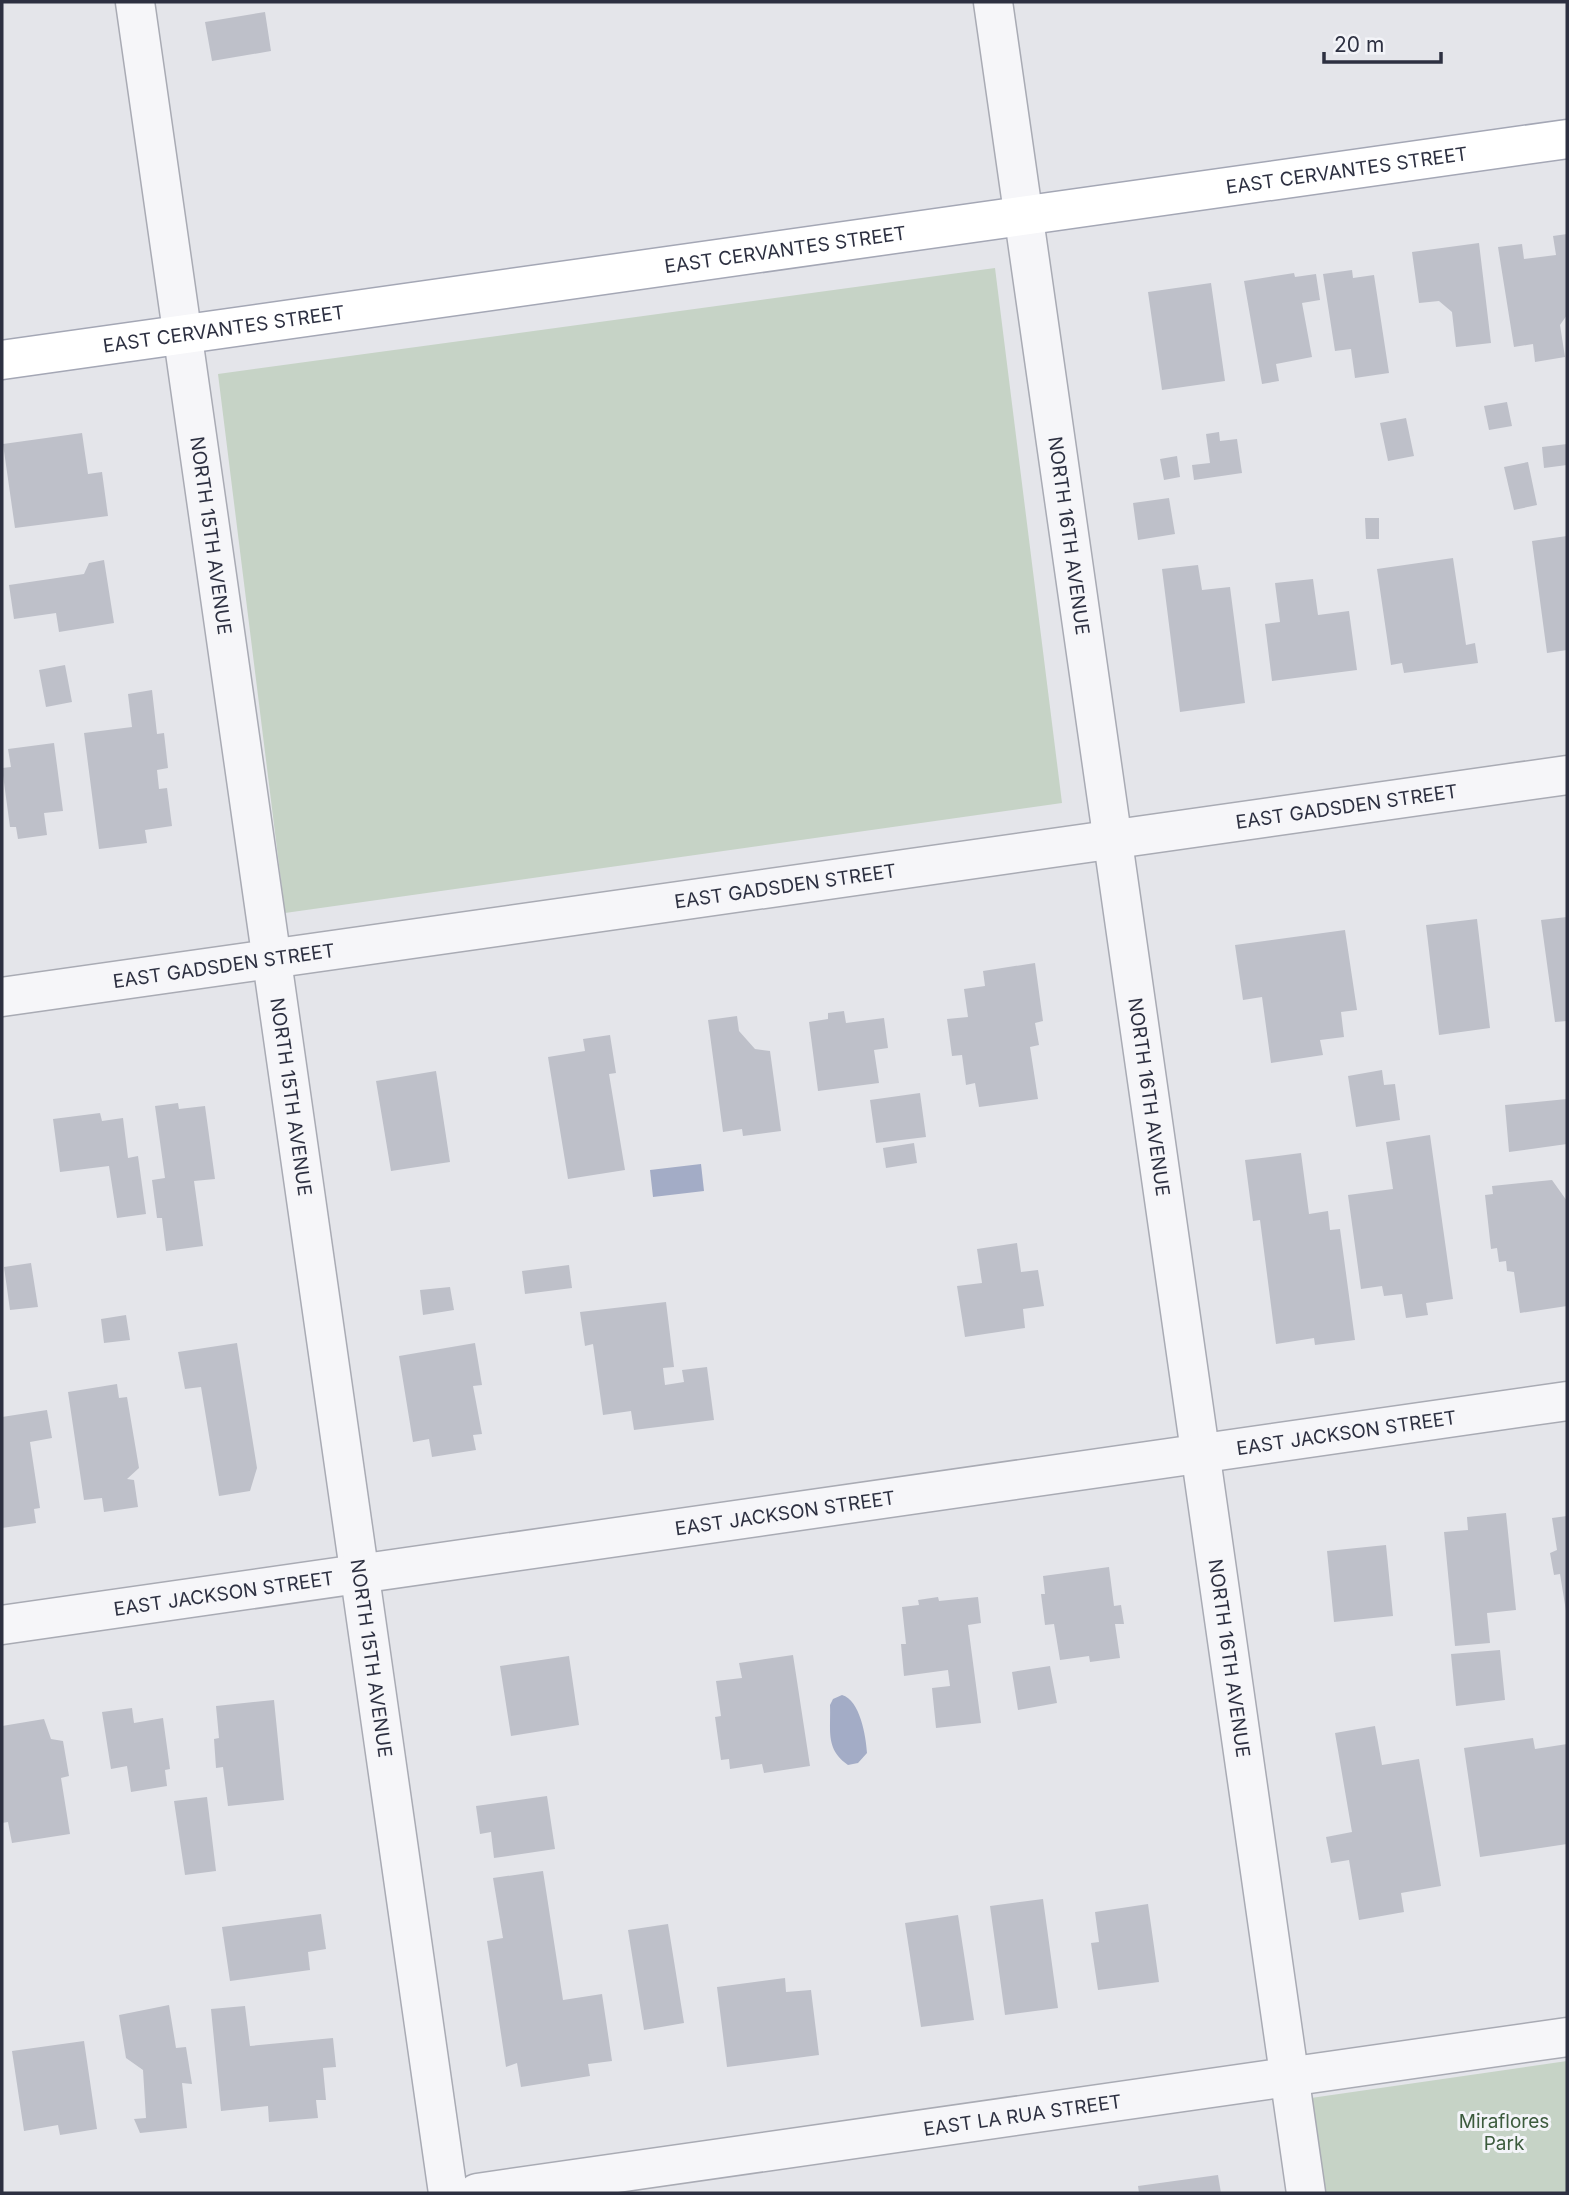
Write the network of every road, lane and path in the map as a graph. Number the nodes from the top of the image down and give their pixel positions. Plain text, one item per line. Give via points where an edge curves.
1 (135, 2) edge
2 (993, 2) edge
3 (1567, 139) edge
4 (1024, 215) junction
5 (183, 334) junction
6 (2, 360) edge
7 (1567, 775) edge
8 (1113, 839) junction
9 (272, 959) junction
10 (2, 998) edge
11 (1567, 1401) edge
12 (1200, 1454) junction
13 (360, 1574) junction
14 (2, 1625) edge
15 (1567, 2037) edge
16 (1290, 2077) junction
17 (448, 2193) edge
18 (477, 2193) edge
19 (1306, 2193) edge

1 - 5 street, NORTH 15TH AVENUE
2 - 4 street, NORTH 16TH AVENUE
3 - 4 main road, EAST CERVANTES STREET
4 - 5 main road, EAST CERVANTES STREET
4 - 8 street, NORTH 16TH AVENUE
5 - 6 main road, EAST CERVANTES STREET
5 - 9 street, NORTH 15TH AVENUE
7 - 8 street, EAST GADSDEN STREET
8 - 9 street, EAST GADSDEN STREET
8 - 12 street, NORTH 16TH AVENUE
9 - 10 street, EAST GADSDEN STREET
9 - 13 street, NORTH 15TH AVENUE
11 - 12 street, EAST JACKSON STREET
12 - 13 street, EAST JACKSON STREET
12 - 16 street, NORTH 16TH AVENUE
13 - 14 street, EAST JACKSON STREET
13 - 17 street, NORTH 15TH AVENUE
15 - 16 street, EAST LA RUA STREET
16 - 18 street, EAST LA RUA STREET
16 - 19 street, NORTH 16TH AVENUE

